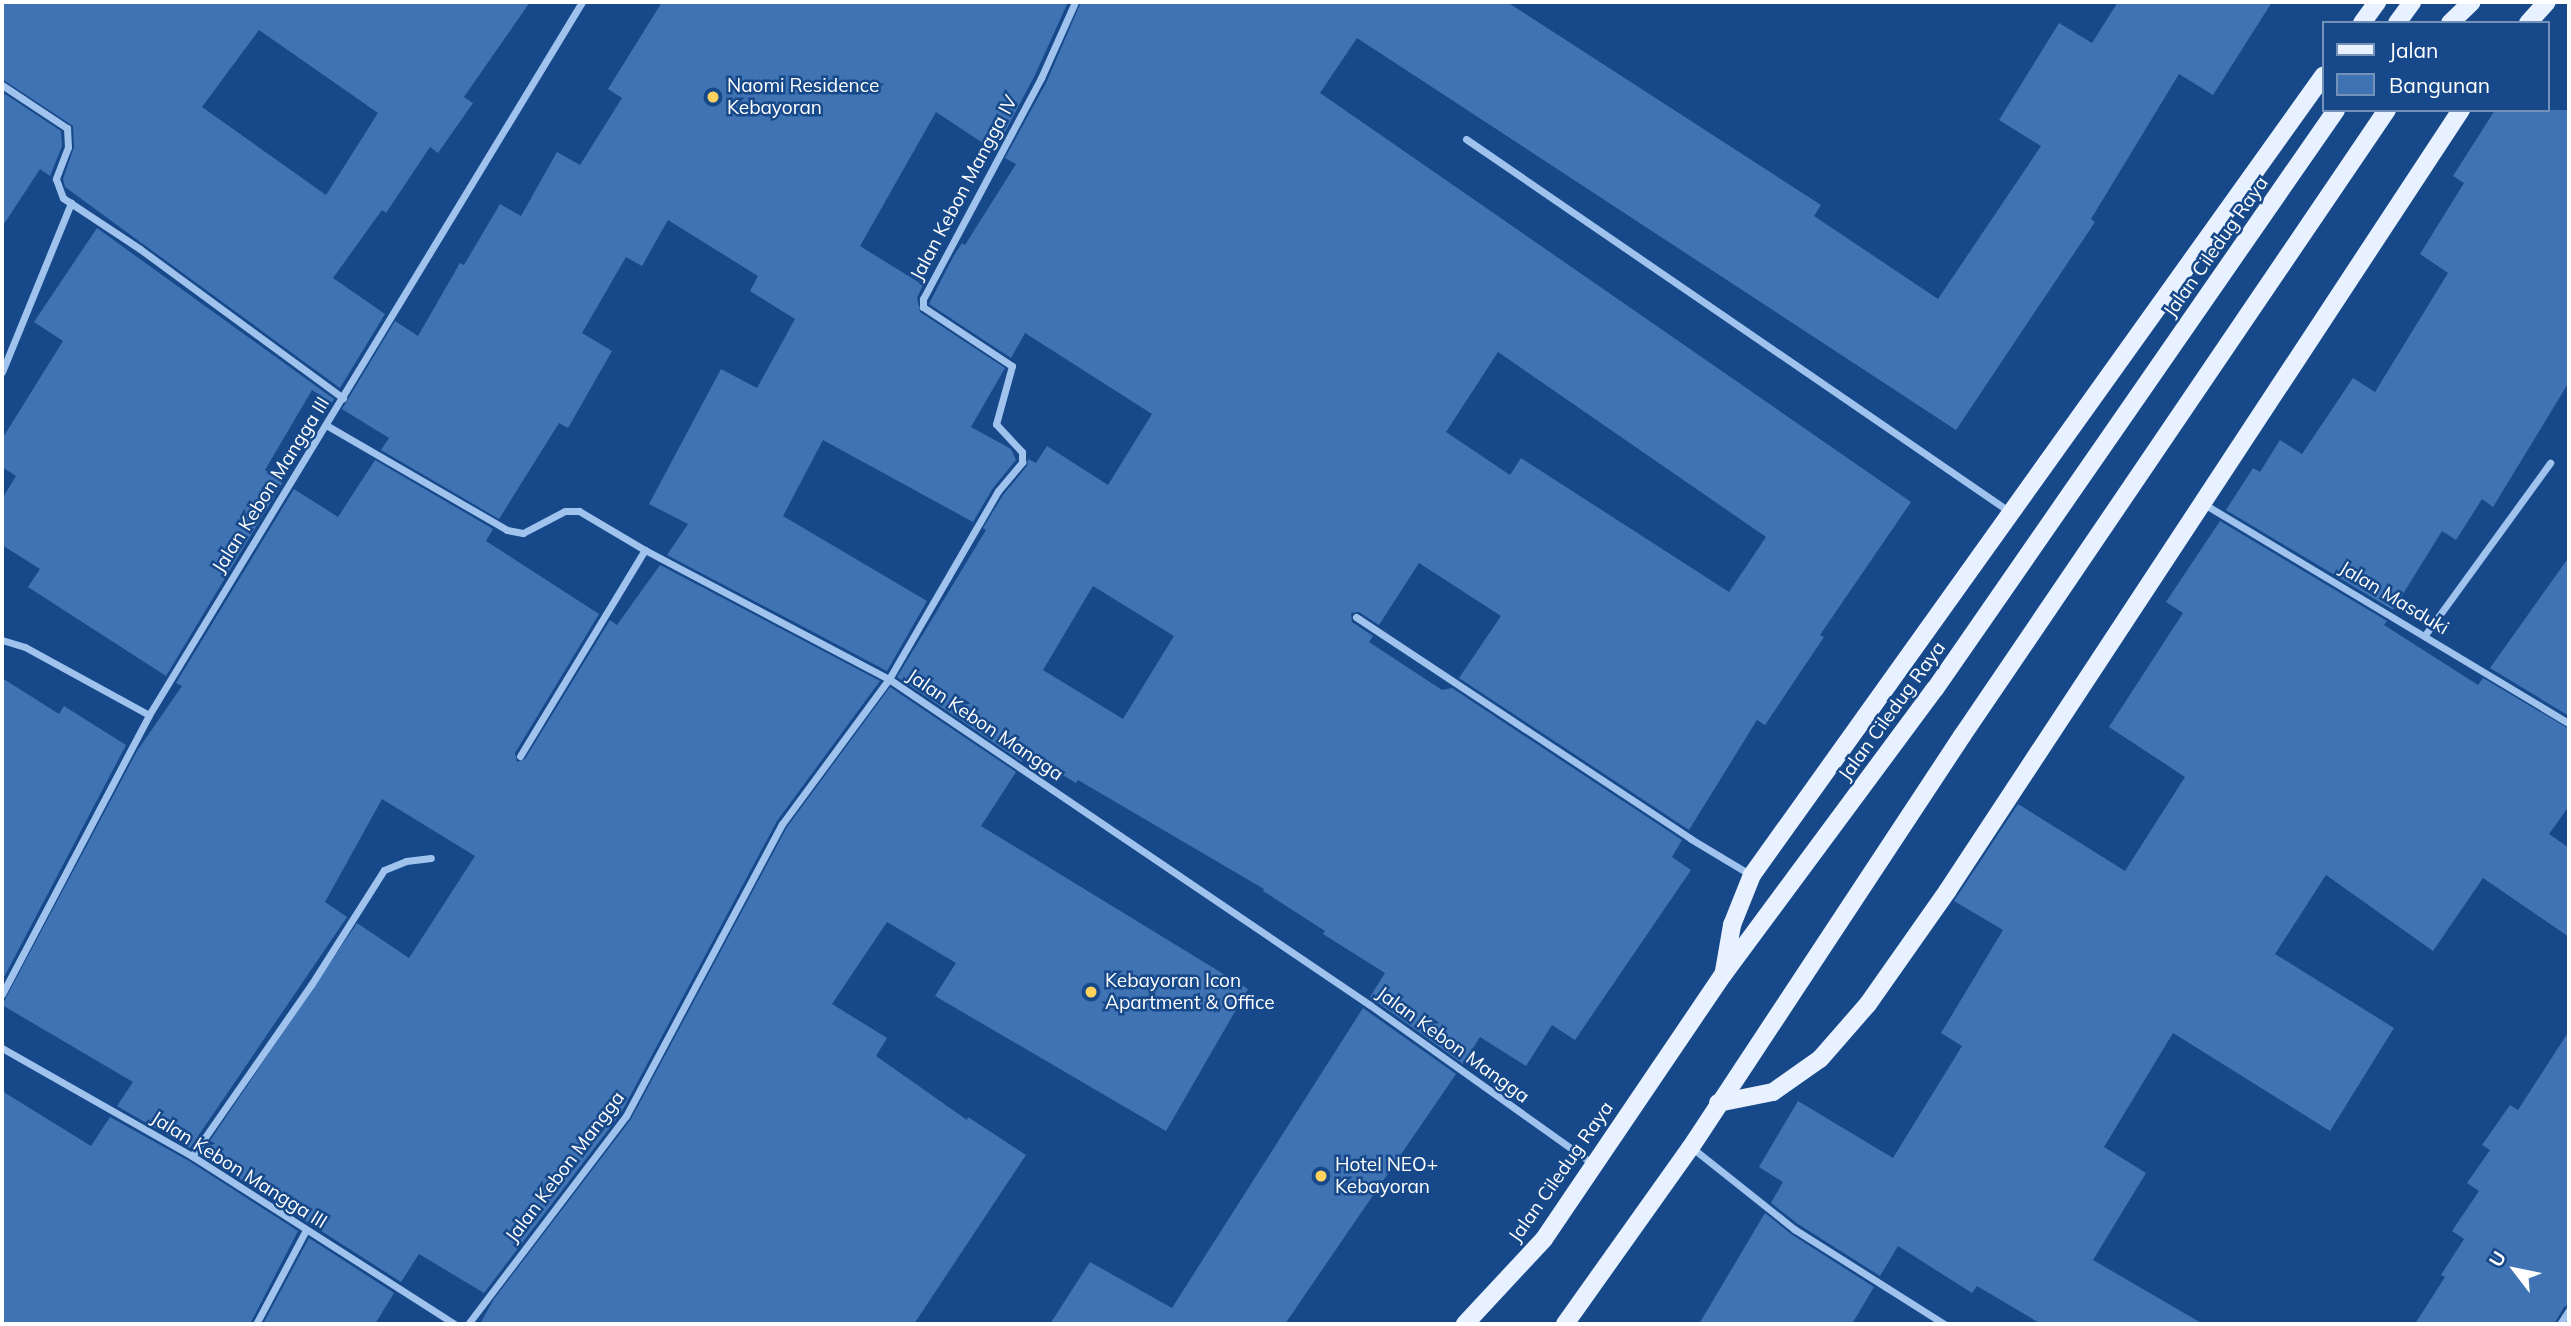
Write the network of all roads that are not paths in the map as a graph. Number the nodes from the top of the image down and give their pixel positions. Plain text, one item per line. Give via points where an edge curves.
1 (582, 2) edge
2 (1075, 2) edge
3 (2377, 2) edge
4 (2412, 2) edge
5 (2472, 2) edge
6 (2547, 2) edge
7 (2363, 21) edge
8 (2398, 21) edge
9 (2452, 21) edge
10 (2530, 21) edge
11 (2322, 78) edge
12 (2, 85) edge
13 (2335, 112) edge
14 (2386, 112) edge
15 (2460, 112) edge
16 (1466, 139) dead end
17 (71, 202) junction
18 (2, 372) edge
19 (344, 398) junction
20 (326, 425) junction
21 (2550, 463) dead end
22 (2201, 502) junction
23 (2011, 512) junction
24 (645, 550) junction
25 (1356, 617) dead end
26 (2425, 635) junction
27 (2, 640) edge
28 (889, 679) junction
29 (149, 715) junction
30 (2569, 723) edge
31 (520, 756) dead end
32 (431, 858) dead end
33 (1752, 875) junction
34 (1723, 975) junction
35 (2, 994) edge
36 (2, 1048) edge
37 (1718, 1103) junction
38 (1691, 1147) junction
39 (192, 1156) junction
40 (1594, 1165) junction
41 (306, 1230) junction
42 (2569, 1310) edge
43 (256, 1324) edge
44 (455, 1324) edge
45 (468, 1324) edge
46 (1465, 1324) edge
47 (1565, 1324) edge
48 (1944, 1324) edge
49 (2560, 1324) edge

1 - 19 street, Jalan Kebon Mangga III
2 - 28 street, Jalan Kebon Mangga IV via 1041,78 923,299 923,307 1012,366 996,424 1022,452 1022,461 998,491
3 - 7 main road
4 - 8 main road
5 - 9 main road
6 - 10 main road
11 - 23 main road
12 - 17 street via 66,128 68,147 56,179 63,198
13 - 34 main road, Jalan Ciledug Raya via 1935,689
14 - 37 main road
15 - 22 main road
16 - 23 street
17 - 18 street
17 - 19 street
19 - 20 street, Jalan Kebon Mangga III
20 - 24 street via 507,530 523,533 573,510
20 - 29 street, Jalan Kebon Mangga III
21 - 26 street
22 - 26 street, Jalan Masduki
22 - 37 main road via 1948,890 1868,1004 1820,1059 1773,1093
23 - 33 main road
24 - 28 street
24 - 31 street
25 - 33 street
26 - 30 street, Jalan Masduki
27 - 29 street via 25,647
28 - 40 street, Jalan Kebon Mangga via 1358,997
28 - 45 street, Jalan Kebon Mangga via 782,824 626,1116
29 - 35 street, Jalan Kebon Mangga III
32 - 39 street via 383,870 311,985
33 - 34 main road via 1732,925
34 - 40 main road, Jalan Ciledug Raya
36 - 39 street, Jalan Kebon Mangga III
37 - 38 main road
38 - 47 main road
38 - 48 street via 1794,1229
39 - 41 street, Jalan Kebon Mangga III
40 - 46 main road, Jalan Ciledug Raya via 1544,1239
41 - 43 street
41 - 44 street, Jalan Kebon Mangga III
42 - 49 street

